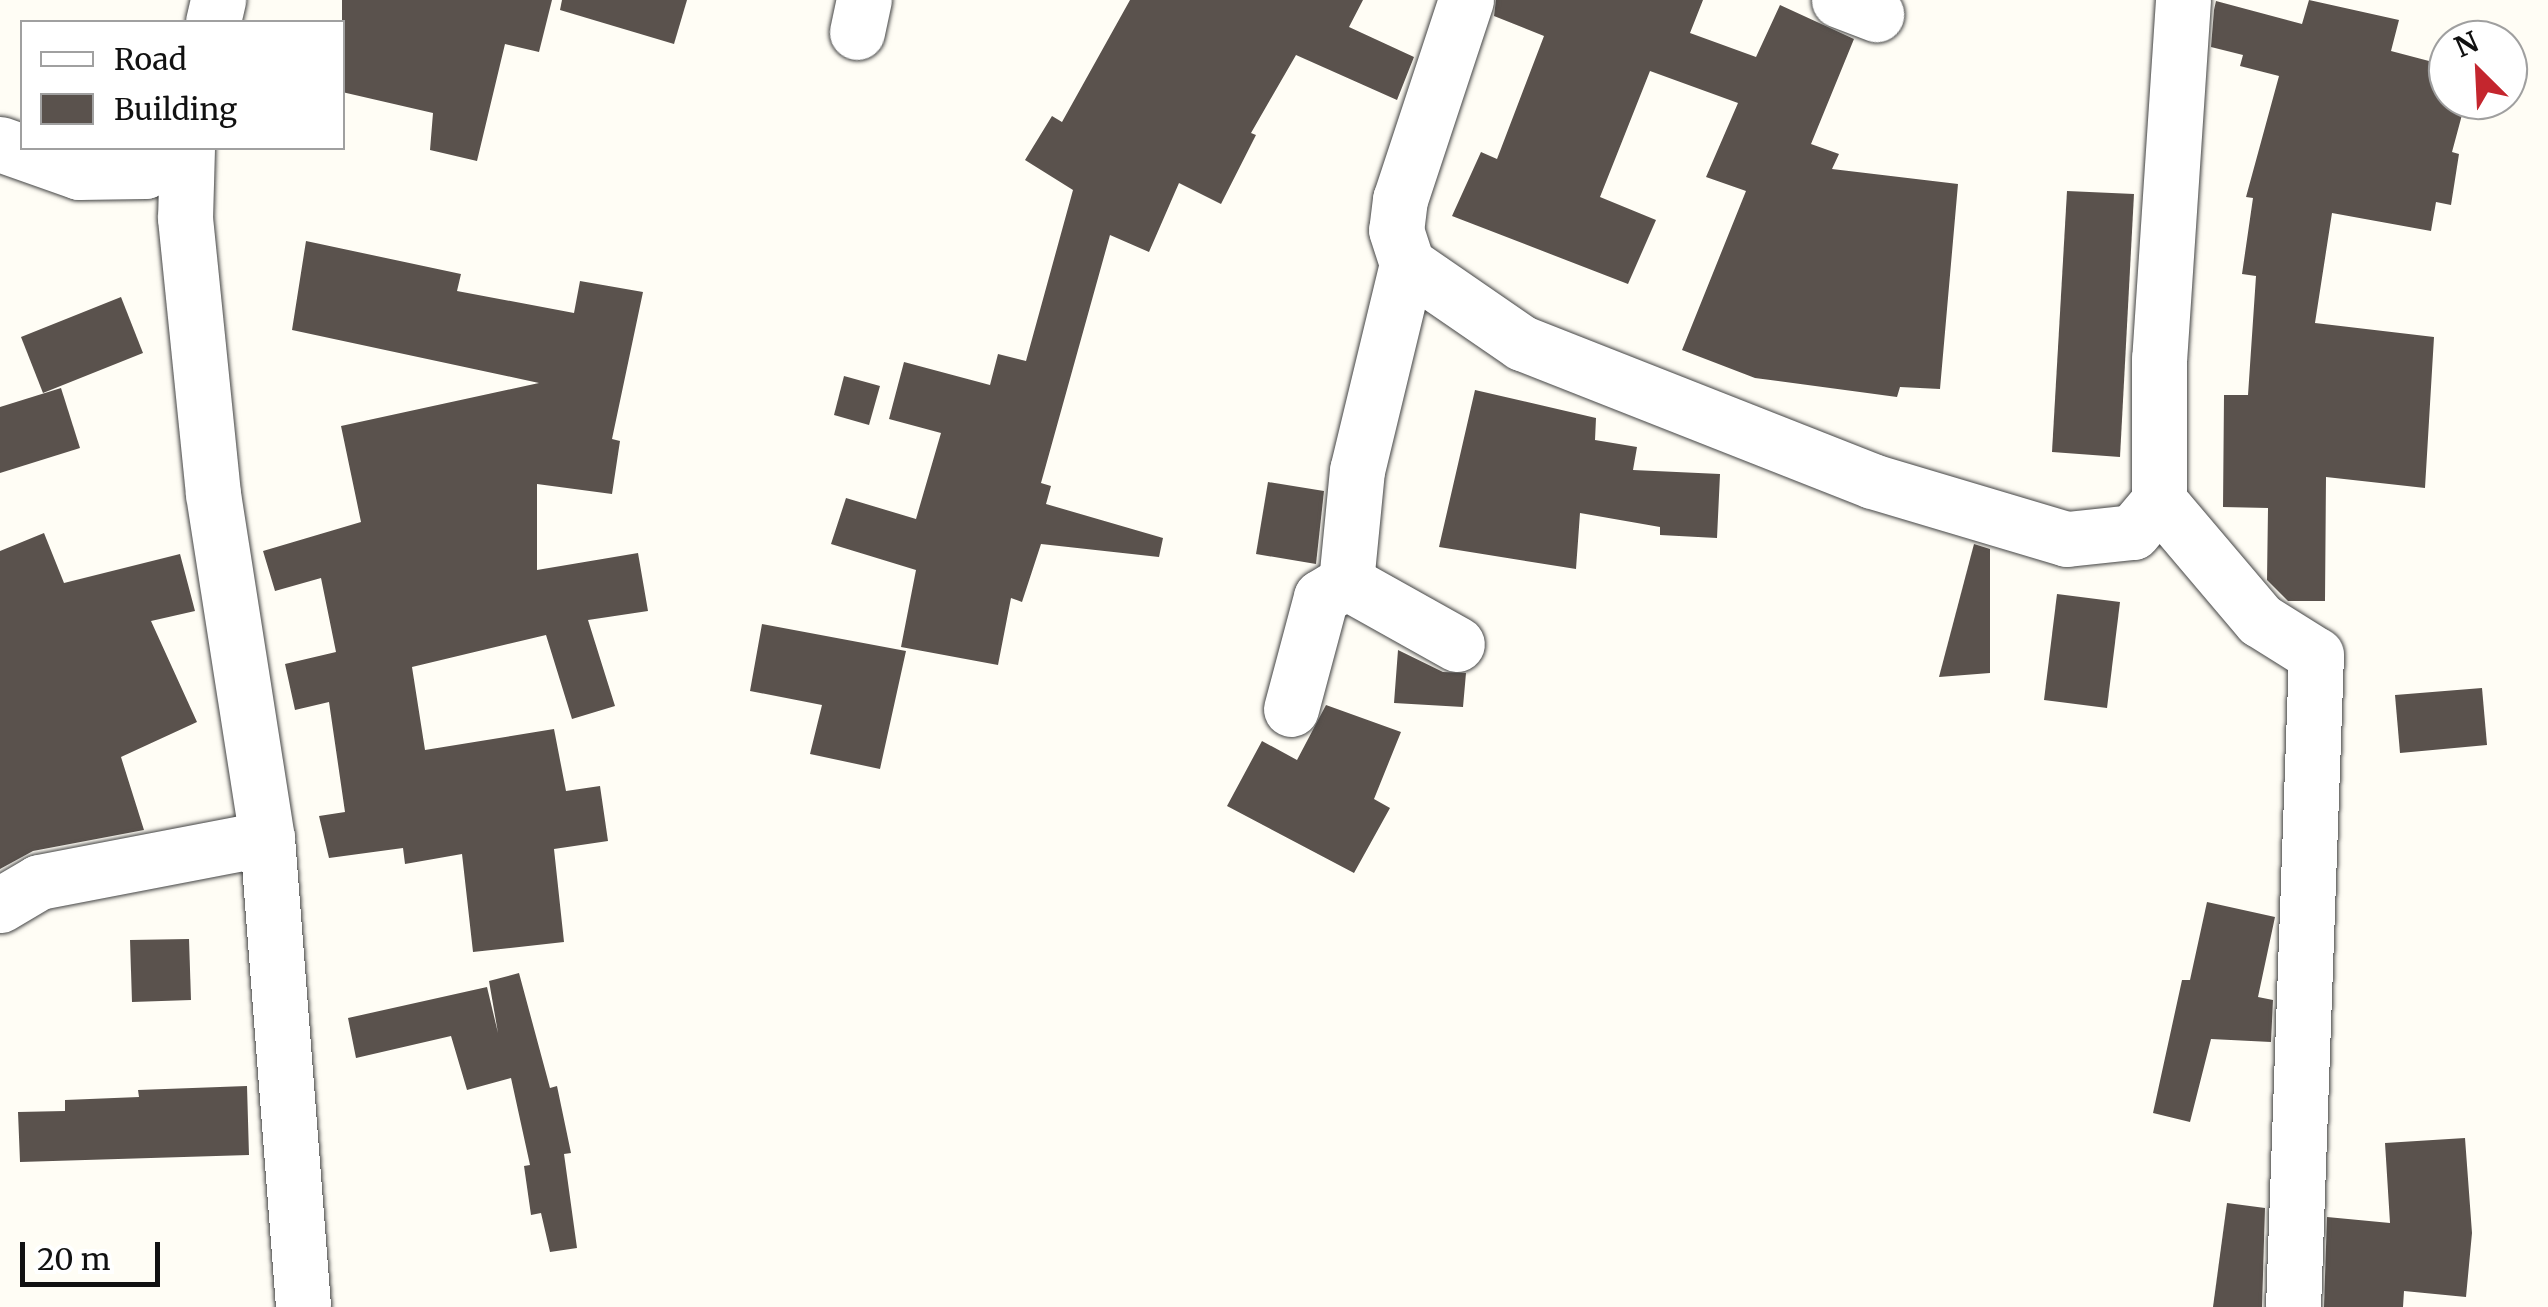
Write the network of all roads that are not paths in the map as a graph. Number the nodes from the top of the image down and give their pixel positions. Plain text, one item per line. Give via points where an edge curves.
1 (1466, 0) edge
2 (2184, 0) edge
3 (0, 144) edge
4 (175, 150) edge
5 (186, 150) edge
6 (1407, 264) junction
7 (2159, 501) junction
8 (1346, 582) junction
9 (1457, 644) dead end
10 (1291, 709) dead end
11 (266, 838) junction
12 (0, 905) edge
13 (303, 1307) edge
14 (2293, 1307) edge

1 - 6 street via 1400,199 1396,230
2 - 7 street via 2159,358
3 - 4 street via 79,172 145,170
5 - 11 street via 185,218 213,494
6 - 7 street via 1522,342 1872,481 2067,540 2133,532
6 - 8 street via 1357,470
7 - 14 street via 2260,620 2316,655
8 - 9 street
8 - 10 street via 1321,597
11 - 12 street via 39,882
11 - 13 street

